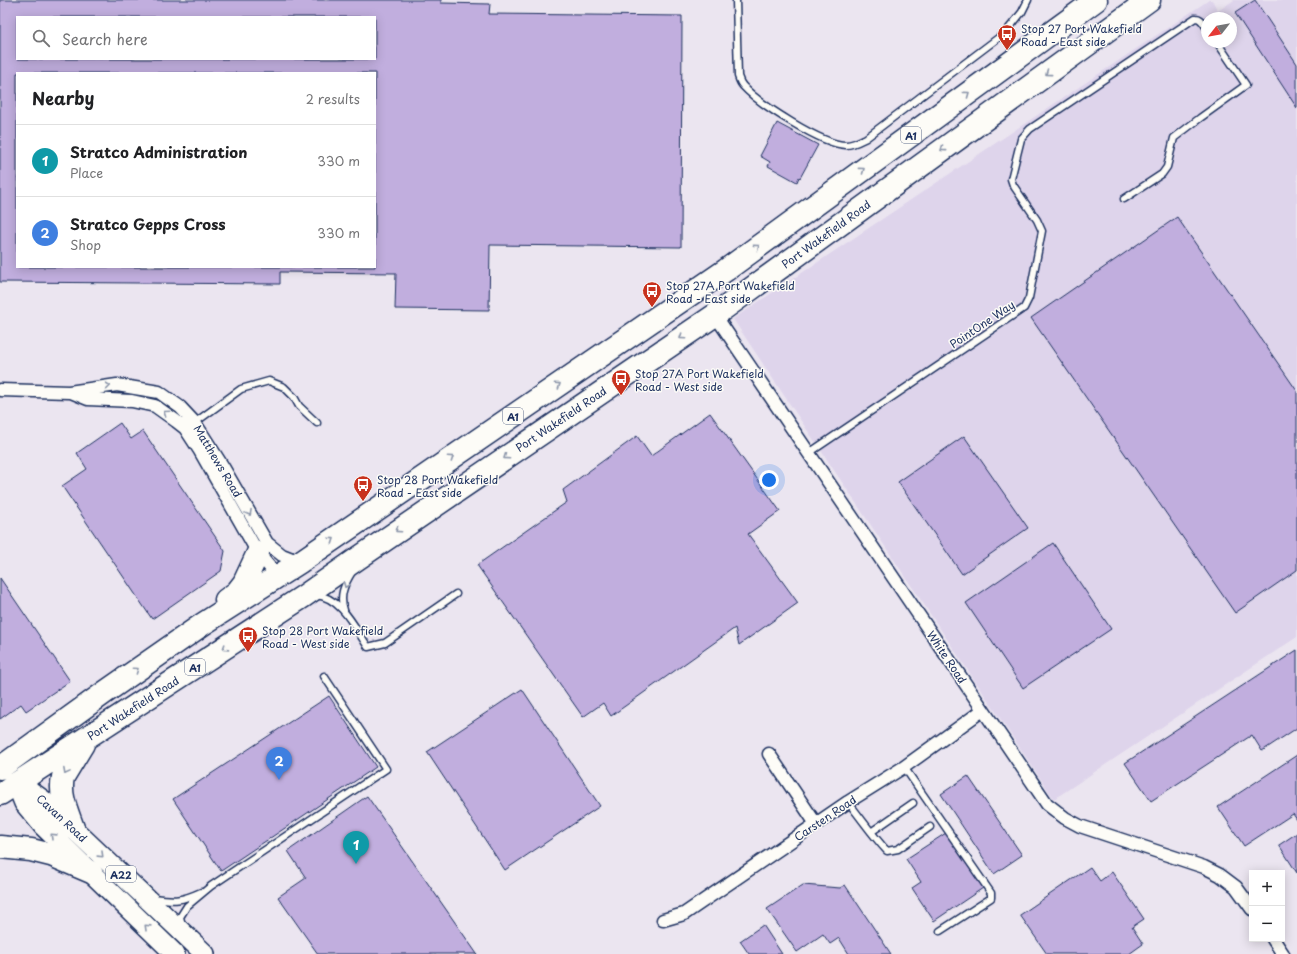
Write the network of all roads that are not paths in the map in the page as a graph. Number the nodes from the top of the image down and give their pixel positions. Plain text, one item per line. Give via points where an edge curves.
1 (736, 0) edge
2 (1028, 0) edge
3 (1096, 0) edge
4 (1149, 0) edge
5 (1201, 19) edge
6 (1062, 24) junction
7 (1221, 48) edge
8 (1080, 50) junction
9 (1124, 199) dead end
10 (726, 270) junction
11 (715, 315) junction
12 (656, 318) junction
13 (0, 390) edge
14 (317, 423) dead end
15 (190, 426) junction
16 (809, 453) junction
17 (376, 546) junction
18 (258, 553) junction
19 (357, 558) junction
20 (300, 562) junction
21 (278, 576) junction
22 (456, 594) dead end
23 (304, 596) junction
24 (344, 612) junction
25 (203, 624) junction
26 (324, 676) dead end
27 (104, 693) junction
28 (983, 710) junction
29 (86, 739) junction
30 (769, 754) dead end
31 (904, 767) junction
32 (0, 768) edge
33 (5, 787) edge
34 (848, 802) junction
35 (913, 803) dead end
36 (816, 824) junction
37 (930, 827) dead end
38 (73, 828) junction
39 (871, 832) junction
40 (0, 847) edge
41 (91, 872) junction
42 (211, 886) junction
43 (144, 896) junction
44 (1250, 906) edge
45 (663, 920) dead end
46 (940, 931) dead end
47 (184, 934) junction
48 (1275, 942) edge
49 (175, 954) edge
50 (205, 954) edge
51 (1283, 954) edge

1 - 2 lane via 738,76 743,86 803,129 846,146 866,138 1006,32
3 - 6 highway, A1
4 - 8 highway, Port Wakefield Road / A1
5 - 16 lane, PointOne Way via 1194,18 1030,129 1021,139 1011,179 1042,231 1029,298 1024,308
6 - 8 highway
10 -> 6 highway, A1
7 - 9 lane via 1246,85 1174,138 1162,174
8 -> 11 highway, Port Wakefield Road / A1
10 - 11 highway
10 - 12 highway, A1
11 - 12 highway via 702,307 692,307
11 - 16 street, White Road
11 -> 17 highway, Port Wakefield Road / A1
20 -> 12 highway, A1
13 - 15 street, Matthews Road via 69,392 88,400 132,401 155,406 176,421
14 - 15 lane via 284,387 269,381 241,389
15 - 18 street, Matthews Road via 200,451
15 -> 20 street, Matthews Road via 223,467 267,543 282,555
16 - 28 street, White Road
17 - 19 highway, Port Wakefield Road / A1
17 - 21 highway via 355,548 295,583 285,582
18 - 21 street, Matthews Road
18 - 25 highway via 241,588
19 - 23 highway, Port Wakefield Road / A1
19 -> 24 lane via 343,588 341,603
20 - 21 highway, A1
21 - 25 highway, A1
22 - 24 lane via 385,643 368,647
23 - 24 lane via 322,596
23 -> 29 highway, Port Wakefield Road / A1
27 -> 25 highway, A1
26 - 42 lane via 386,769
27 - 32 highway, A1
27 - 33 highway
28 - 31 street, Carsten Road
28 - 44 street, White Road via 1047,804 1065,818 1085,828 1204,867 1236,887
29 - 33 highway, Port Wakefield Road / A1
29 -> 38 highway via 62,783 62,795
30 - 36 street
31 - 34 street, Carsten Road
31 - 46 lane via 991,893 991,898
33 - 38 main road, Cavan Road / A22 via 30,790
41 -> 33 main road, Cavan Road via 43,826 22,799
34 - 36 street, Carsten Road
34 - 39 lane
35 - 39 lane
36 - 45 street, Carsten Road via 684,914
37 - 39 lane via 898,848 887,851
38 -> 43 main road, Cavan Road / A22
40 - 41 highway via 44,853
49 -> 41 main road, Cavan Road / A22
42 - 43 lane via 187,898 173,901
42 - 47 lane via 187,906 180,917
43 - 47 main road, Cavan Road / A22
47 - 50 main road, Cavan Road / A22
48 - 51 street

